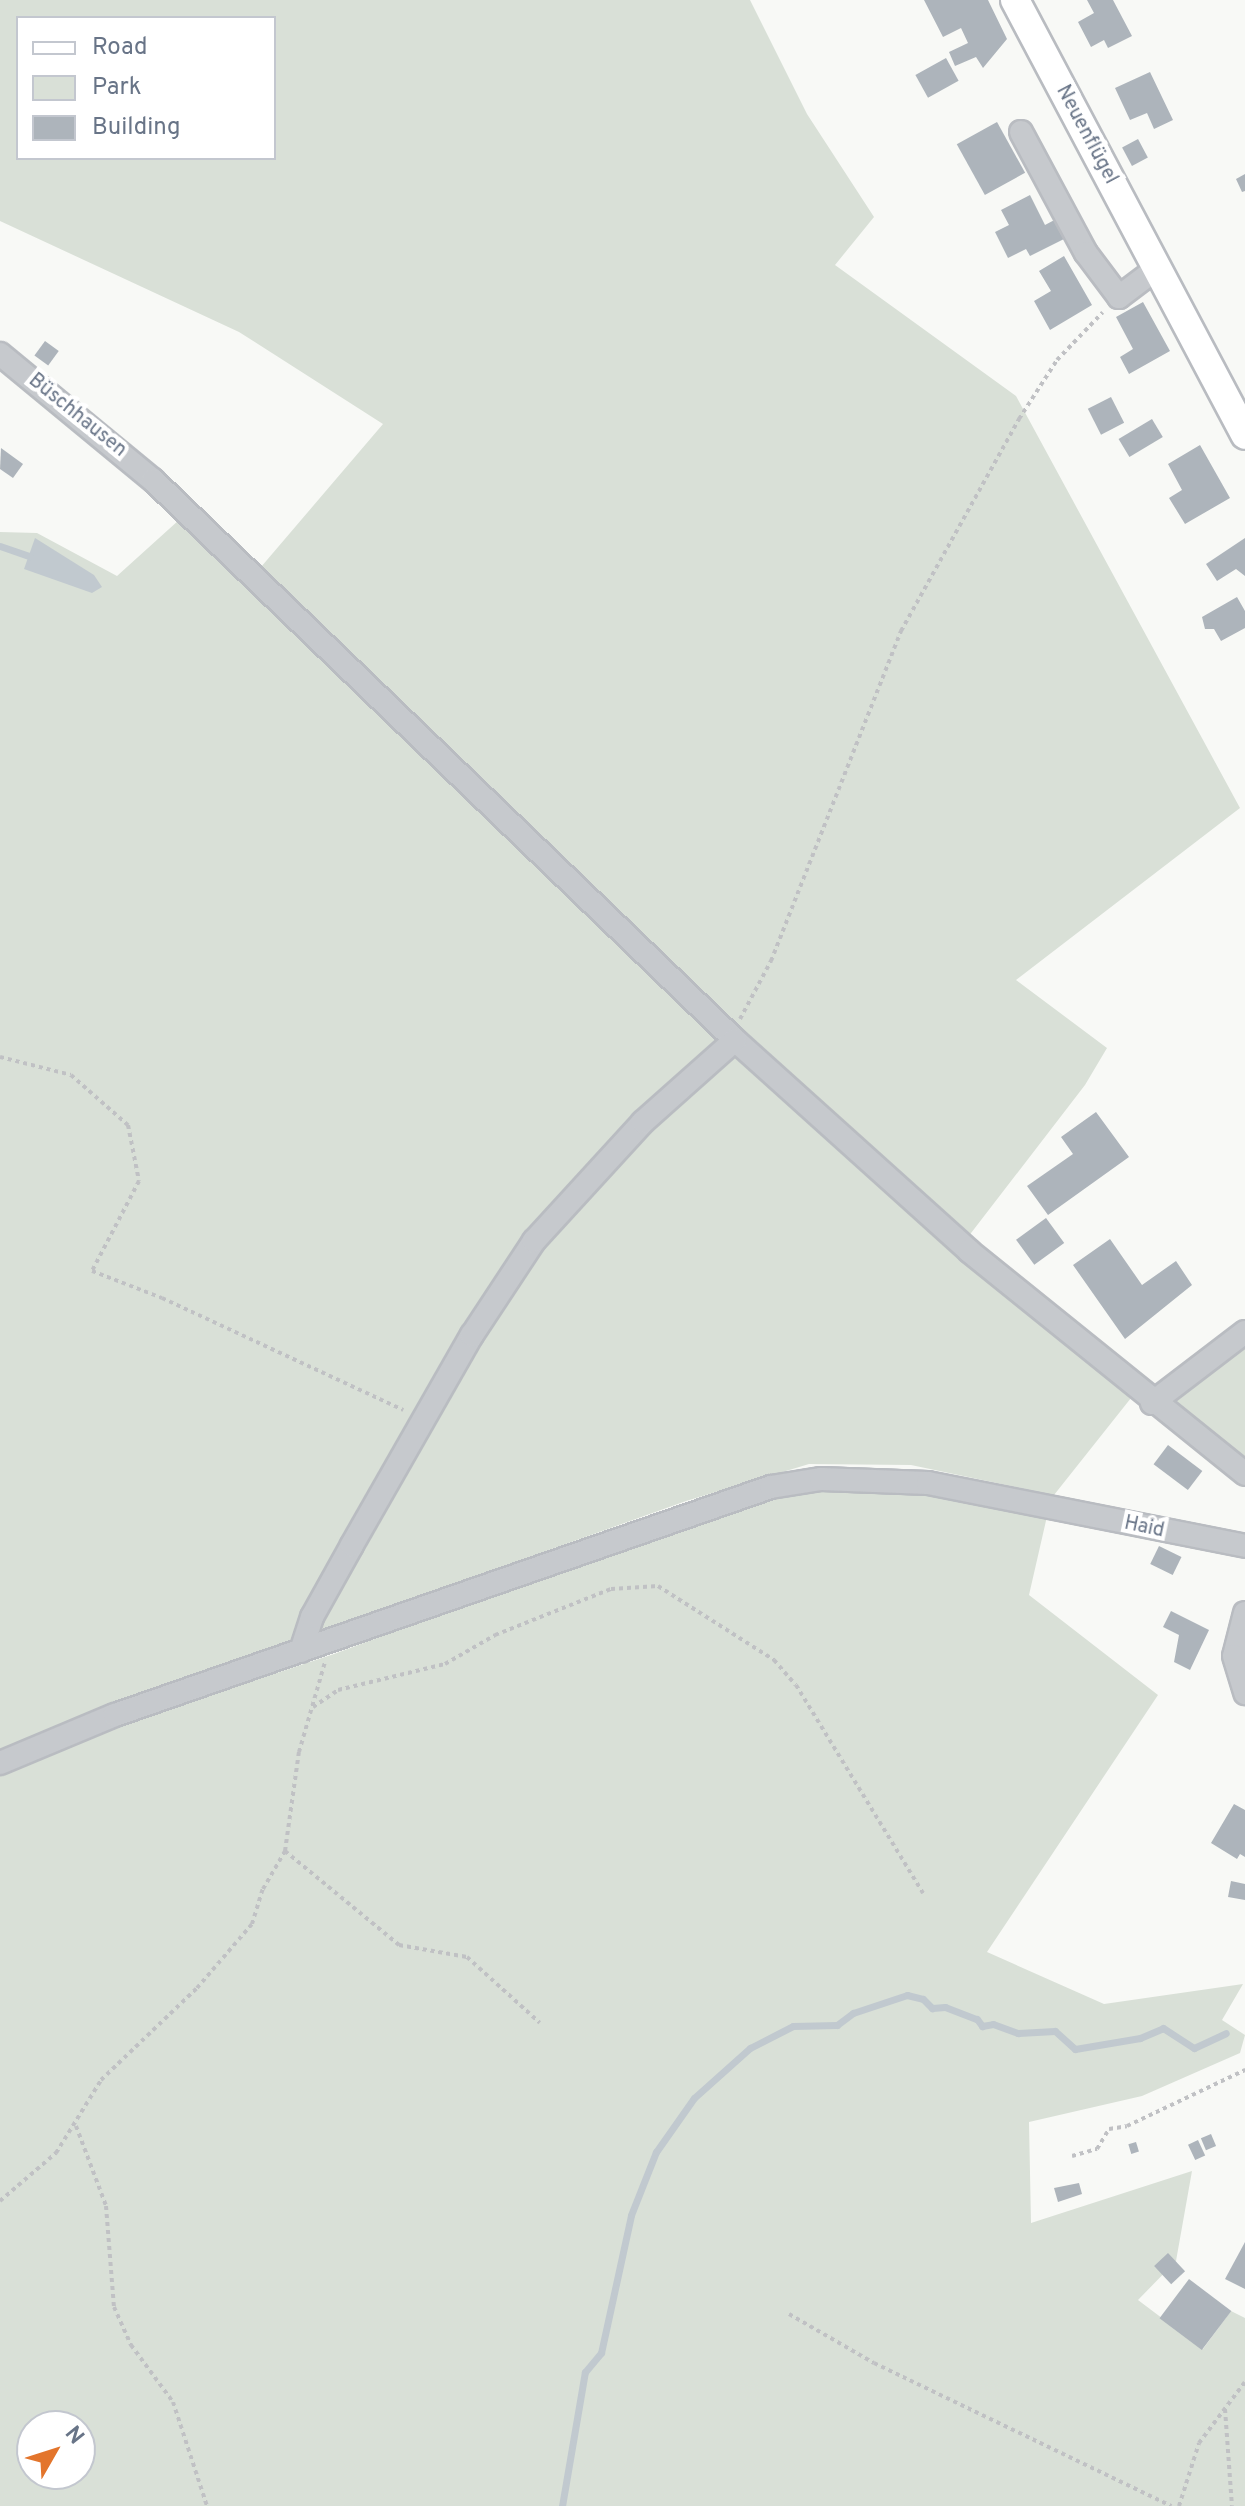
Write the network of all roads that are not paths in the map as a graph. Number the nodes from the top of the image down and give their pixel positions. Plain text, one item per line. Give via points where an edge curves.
1 (1015, 0) edge
2 (1021, 132) dead end
3 (1156, 269) junction
4 (0, 354) edge
5 (1245, 435) edge
6 (735, 1040) junction
7 (1245, 1332) edge
8 (1152, 1403) junction
9 (1245, 1474) edge
10 (1245, 1546) edge
11 (1245, 1613) edge
12 (301, 1651) junction
13 (1245, 1693) edge
14 (0, 1763) edge

1 - 3 main road, Neuenflügel
2 - 3 street via 1086,253 1119,297
3 - 5 main road, Neuenflügel
4 - 6 street, Büschhausen via 153,480
6 - 8 street, Büschhausen via 969,1251
6 - 12 street via 643,1122 534,1241 312,1617
7 - 8 street
8 - 9 street, Büschhausen
10 - 12 street, Haid via 1044,1504 887,1479 821,1479 771,1487
11 - 13 street via 1234,1656
12 - 14 street, Haid via 115,1715

